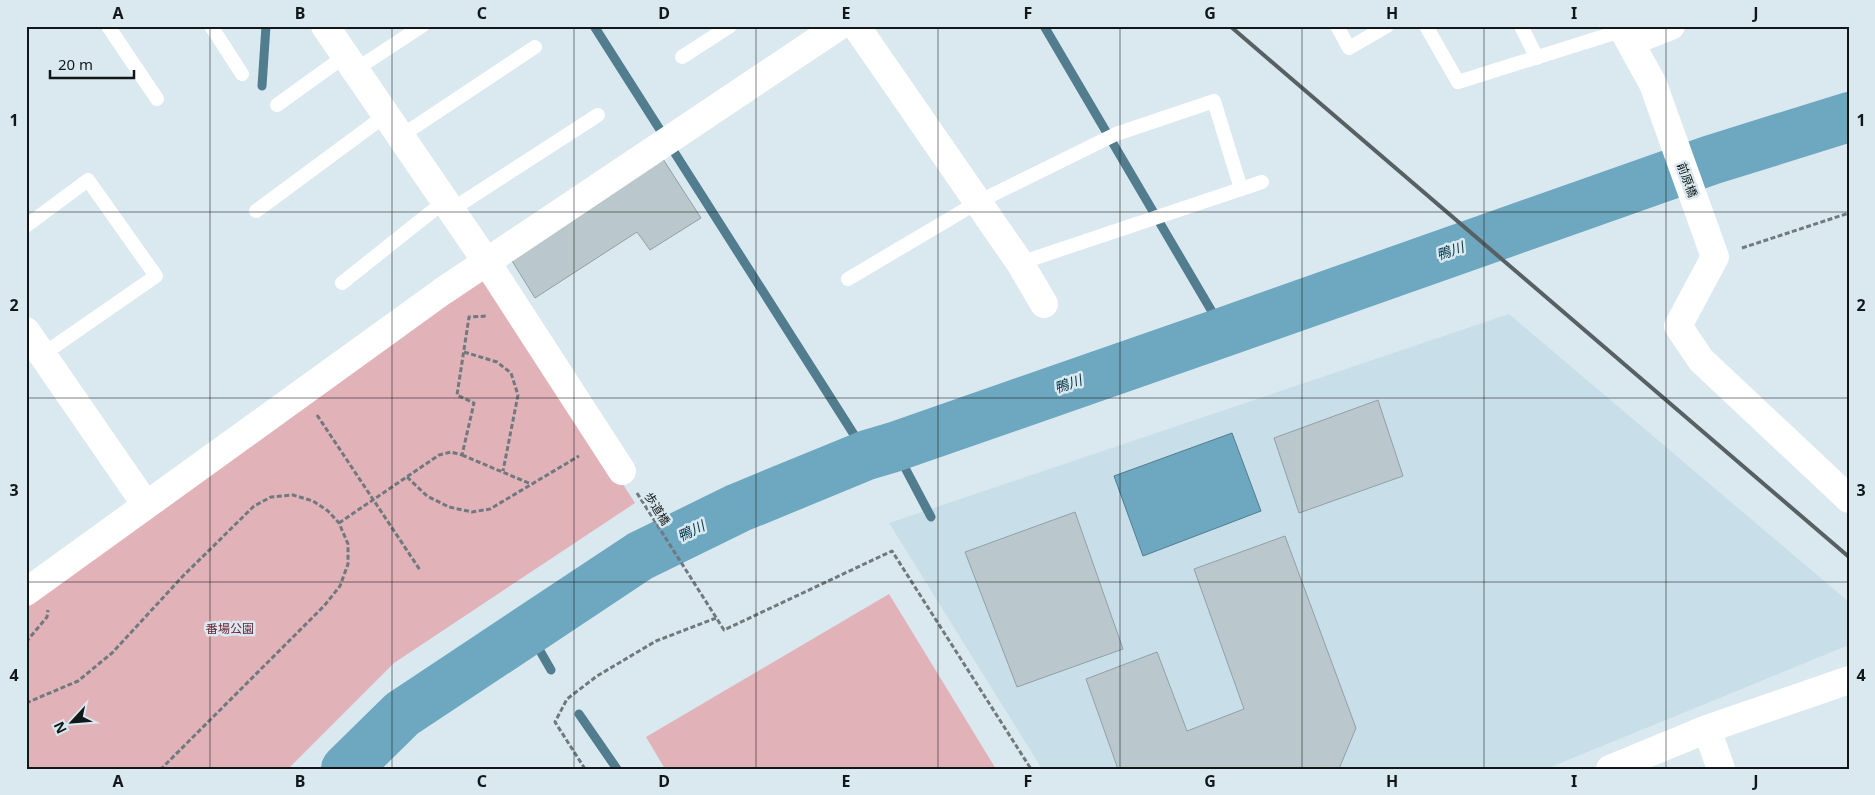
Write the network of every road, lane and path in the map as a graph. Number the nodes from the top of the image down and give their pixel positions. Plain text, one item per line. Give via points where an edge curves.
1 (108, 26) edge
2 (211, 26) edge
3 (325, 26) edge
4 (422, 26) edge
5 (730, 26) edge
6 (839, 26) edge
7 (856, 26) edge
8 (1337, 26) edge
9 (1387, 26) edge
10 (1426, 26) edge
11 (1521, 26) edge
12 (1671, 26) edge
13 (1625, 33) edge
14 (535, 47) dead end
15 (682, 57) dead end
16 (1537, 58) junction
17 (350, 63) junction
18 (242, 74) dead end
19 (157, 99) dead end
20 (277, 104) dead end
21 (598, 115) dead end
22 (393, 126) junction
23 (1262, 182) dead end
24 (1241, 189) junction
25 (978, 202) junction
26 (448, 205) junction
27 (256, 211) dead end
28 (1849, 213) edge
29 (26, 226) edge
30 (1713, 251) junction
31 (486, 261) junction
32 (1020, 263) junction
33 (848, 279) dead end
34 (342, 283) dead end
35 (512, 301) junction
36 (1044, 304) dead end
37 (26, 331) edge
38 (464, 352) junction
39 (42, 354) junction
40 (302, 394) junction
41 (603, 441) junction
42 (462, 455) junction
43 (503, 471) junction
44 (622, 471) joint
45 (407, 478) junction
46 (532, 484) junction
47 (1849, 499) edge
48 (374, 500) junction
49 (146, 505) junction
50 (339, 523) junction
51 (420, 570) dead end
52 (26, 592) edge
53 (716, 618) junction
54 (1849, 680) edge
55 (26, 703) edge
56 (1707, 729) junction
57 (161, 769) edge
58 (585, 769) edge
59 (1031, 769) edge
60 (1610, 769) edge
61 (1721, 769) edge

1 - 19 lane
2 - 18 lane
3 - 17 street
4 - 17 lane
5 - 15 lane
6 - 31 street
7 - 25 street
8 - 9 lane via 1349,48
10 - 16 lane via 1458,82
11 - 16 lane
12 - 13 street
13 - 16 lane
13 - 30 street, 前原橋 via 1653,84
14 - 22 lane
17 - 20 lane
17 - 22 street
21 - 26 lane
22 - 26 street
22 - 27 lane
23 - 24 lane
24 - 25 lane via 1214,101 1116,134
24 - 32 lane
25 - 32 street
25 - 33 lane
26 - 31 street
26 - 34 lane
28 - 30 path
29 - 39 lane via 88,180 156,276
30 - 47 street via 1678,326 1701,360
31 - 35 street
31 - 40 street
32 - 36 street
35 - 38 path via 492,316 469,317
35 - 41 street
37 - 39 street
38 - 42 path via 457,395 474,403
38 - 43 path via 497,362 511,373 518,395
39 - 49 street
40 - 48 path
40 - 49 street
41 - 44 street
41 - 46 path
42 - 43 path
42 - 45 path via 451,452 439,455
43 - 46 path
44 - 53 path, 歩道橋
45 - 46 path via 427,496 449,507 472,512 490,509
45 - 48 path
48 - 50 path
48 - 51 path
49 - 52 street
50 - 55 path via 313,501 293,495 271,497 254,506 112,653 78,681
50 - 57 path via 348,544 348,564 340,586 324,606
53 - 58 path via 656,641 597,676 567,699 555,722
53 - 59 path via 724,630 892,551
54 - 56 street
56 - 60 street
56 - 61 street

